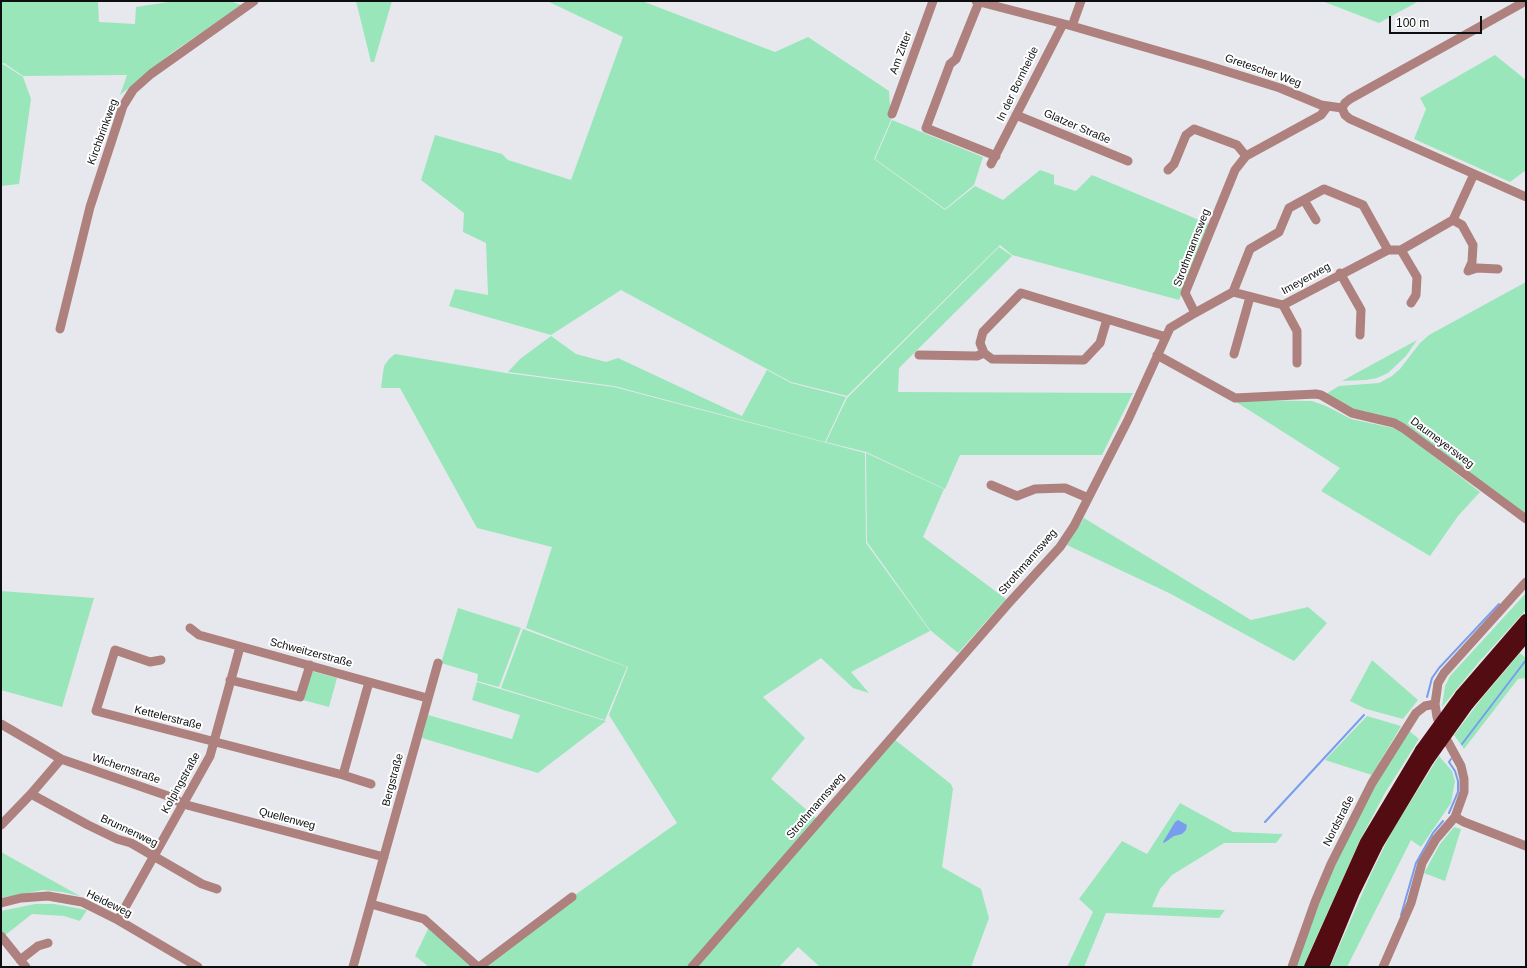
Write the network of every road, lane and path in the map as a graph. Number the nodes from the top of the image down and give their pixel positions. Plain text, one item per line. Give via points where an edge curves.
1 (254, 1) edge
2 (933, 1) edge
3 (978, 1) edge
4 (1081, 1) edge
5 (1526, 1) edge
6 (1063, 24) junction
7 (1072, 26) junction
8 (1327, 107) junction
9 (1342, 108) junction
10 (892, 114) dead end
11 (1016, 115) junction
12 (996, 156) junction
13 (1246, 156) junction
14 (1128, 161) dead end
15 (991, 164) dead end
16 (1168, 170) dead end
17 (1474, 174) junction
18 (1526, 197) edge
19 (1304, 200) junction
20 (1316, 220) dead end
21 (1454, 220) junction
22 (1388, 250) junction
23 (1401, 250) junction
24 (1498, 269) dead end
25 (1340, 273) junction
26 (1233, 292) junction
27 (1250, 297) junction
28 (1411, 303) dead end
29 (1283, 305) junction
30 (1195, 313) junction
31 (1107, 318) junction
32 (60, 329) dead end
33 (1360, 335) dead end
34 (1166, 337) junction
35 (984, 353) junction
36 (1234, 354) dead end
37 (919, 355) dead end
38 (1158, 355) junction
39 (1297, 363) dead end
40 (991, 485) dead end
41 (1088, 498) junction
42 (1526, 519) edge
43 (1526, 582) edge
44 (1526, 620) edge
45 (190, 628) dead end
46 (1526, 636) edge
47 (240, 647) junction
48 (161, 660) dead end
49 (438, 663) dead end
50 (310, 665) junction
51 (230, 680) junction
52 (369, 682) junction
53 (428, 698) junction
54 (1465, 699) junction
55 (1435, 704) junction
56 (1, 724) edge
57 (214, 742) junction
58 (1424, 755) junction
59 (61, 759) junction
60 (343, 775) junction
61 (372, 784) dead end
62 (31, 794) junction
63 (183, 804) junction
64 (1455, 817) junction
65 (1, 825) edge
66 (1526, 846) edge
67 (154, 855) junction
68 (384, 857) junction
69 (217, 889) dead end
70 (572, 897) dead end
71 (1, 903) edge
72 (371, 904) junction
73 (118, 920) junction
74 (1, 936) edge
75 (48, 943) dead end
76 (23, 963) edge
77 (198, 967) edge
78 (354, 967) edge
79 (478, 967) edge
80 (692, 967) edge
81 (1292, 967) edge
82 (1310, 967) edge
83 (1323, 967) edge
84 (1383, 967) edge

1 - 32 street, Kirchbrinkweg via 151,74 133,90 123,106 90,207
2 - 10 street, Am Zitter
3 - 6 street, Gretescher Weg
3 - 12 street via 956,59 950,64 926,128
4 - 7 street
5 - 9 street via 1350,99
6 - 7 street, Gretescher Weg
6 - 11 street, In der Bornheide
7 - 8 street, Gretescher Weg via 1258,80
8 - 9 street, Gretescher Weg
8 - 13 street, Strothmannsweg via 1321,115
9 - 17 street via 1344,115 1350,120
11 - 12 street, In der Bornheide
11 - 14 street, Glatzer Straße
12 - 15 street, In der Bornheide
13 - 16 street via 1237,145 1194,129 1186,134 1174,164
13 - 30 street, Strothmannsweg via 1235,170 1185,294
17 - 18 street
17 - 21 street
19 - 20 street
19 - 22 street via 1324,190 1363,205
19 - 26 street via 1289,208 1279,232 1250,249
21 - 23 street, Imeyerweg
21 - 24 street via 1462,225 1473,245 1472,262 1468,271 1477,268
22 - 23 street, Imeyerweg
22 - 25 street, Imeyerweg
23 - 28 street via 1417,277 1416,294
25 - 29 street, Imeyerweg
25 - 33 street, Imeyerweg via 1361,310
26 - 27 street, Imeyerweg
26 - 30 street
27 - 29 street, Imeyerweg
27 - 36 street
29 - 39 street, Imeyerweg via 1298,331
30 - 34 street, Strothmannsweg via 1170,328
31 - 34 street
31 - 35 street via 1100,343 1084,360 992,359
31 - 35 street via 1021,293 983,332 980,344
34 - 38 street, Strothmannsweg
35 - 37 street via 977,356
38 - 41 street, Strothmannsweg
38 - 42 street, Daumeyersweg via 1235,398 1316,394 1352,413 1394,423
40 - 41 street via 1017,496 1035,489 1064,488
41 - 80 street, Strothmannsweg via 1060,547
43 - 55 street via 1444,673 1438,683
44 - 54 highway
45 - 47 street, Schweitzerstraße via 199,636
46 - 54 highway
47 - 50 street, Schweitzerstraße
47 - 51 street, Kolpingstraße
48 - 57 street, Kettelerstraße via 150,662 115,650 96,711
49 - 53 street, Bergstraße
50 - 51 street via 300,697
50 - 52 street, Schweitzerstraße
51 - 57 street, Kolpingstraße
52 - 53 street, Schweitzerstraße
52 - 60 street
53 - 68 street, Bergstraße
54 - 58 highway, bridge
55 - 64 street via 1442,731 1457,755 1464,779 1464,792
55 - 81 street, Nordstraße via 1425,706 1416,713 1368,790 1315,902
56 - 59 street, Wichernstraße
57 - 60 street, Kettelerstraße
57 - 63 street, Kolpingstraße via 210,756
58 - 82 highway via 1366,842
58 - 83 highway via 1354,892
59 - 62 street
59 - 63 street, Wichernstraße
60 - 61 street, Kettelerstraße
62 - 65 street
62 - 67 street, Brunnenweg via 88,825
63 - 67 street, Kolpingstraße
63 - 68 street, Quellenweg
64 - 66 street
64 - 84 street via 1425,857 1409,909
67 - 69 street, Brunnenweg via 202,884
67 - 73 street, Kolpingstraße
68 - 72 street, Bergstraße
70 - 79 street
71 - 73 street, Heideweg via 32,897 66,898 95,908
72 - 78 street, Bergstraße
72 - 79 street via 424,919
73 - 77 street, Heideweg
74 - 76 street
75 - 76 street via 38,946

